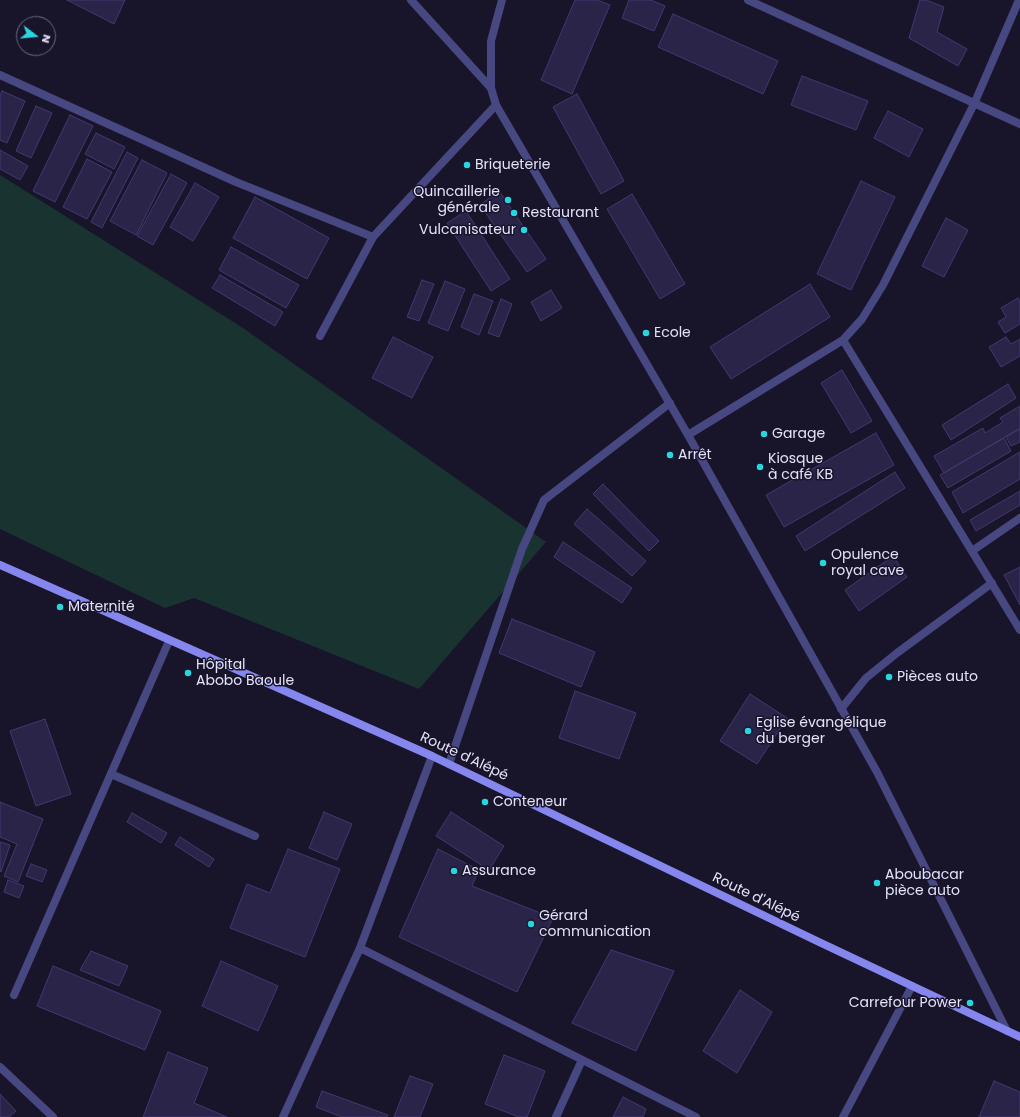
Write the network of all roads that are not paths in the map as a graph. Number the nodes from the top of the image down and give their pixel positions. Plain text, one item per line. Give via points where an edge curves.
1 (411, 0) edge
2 (502, 0) edge
3 (748, 0) edge
4 (1019, 0) edge
5 (0, 75) edge
6 (491, 88) junction
7 (974, 104) junction
8 (496, 105) junction
9 (1020, 124) edge
10 (372, 237) junction
11 (320, 336) dead end
12 (843, 340) junction
13 (670, 403) junction
14 (688, 435) junction
15 (1020, 518) edge
16 (972, 551) junction
17 (0, 565) edge
18 (992, 584) junction
19 (1020, 630) edge
20 (169, 641) junction
21 (841, 709) junction
22 (432, 756) junction
23 (449, 764) junction
24 (111, 774) junction
25 (256, 836) dead end
26 (360, 948) junction
27 (912, 986) junction
28 (14, 995) dead end
29 (1008, 1031) junction
30 (1020, 1037) edge
31 (582, 1060) junction
32 (0, 1068) edge
33 (53, 1117) edge
34 (283, 1117) edge
35 (556, 1117) edge
36 (696, 1117) edge
37 (843, 1117) edge

1 - 6 street
2 - 6 street via 491,40
3 - 7 street
4 - 7 street
5 - 10 street via 236,182
6 - 8 street
7 - 9 street
7 - 12 street via 883,285 862,319
8 - 10 street
8 - 13 street
10 - 11 street
12 - 14 street
12 - 16 street
13 - 14 street
13 - 23 street via 544,500 522,549
14 - 21 street
15 - 16 street
16 - 18 street
17 - 20 main road, Route d'Alépé
18 - 19 street
18 - 21 street via 866,678
20 - 22 main road, Route d'Alépé
20 - 24 street
21 - 29 street via 877,772
22 - 23 main road, Route d'Alépé
22 - 26 street
23 - 27 main road, Route d'Alépé
24 - 25 street
24 - 28 street
26 - 31 street
26 - 34 street
27 - 29 main road, Route d'Alépé
27 - 37 street
29 - 30 main road, Route d'Alépé
31 - 35 street
31 - 36 street
32 - 33 street

